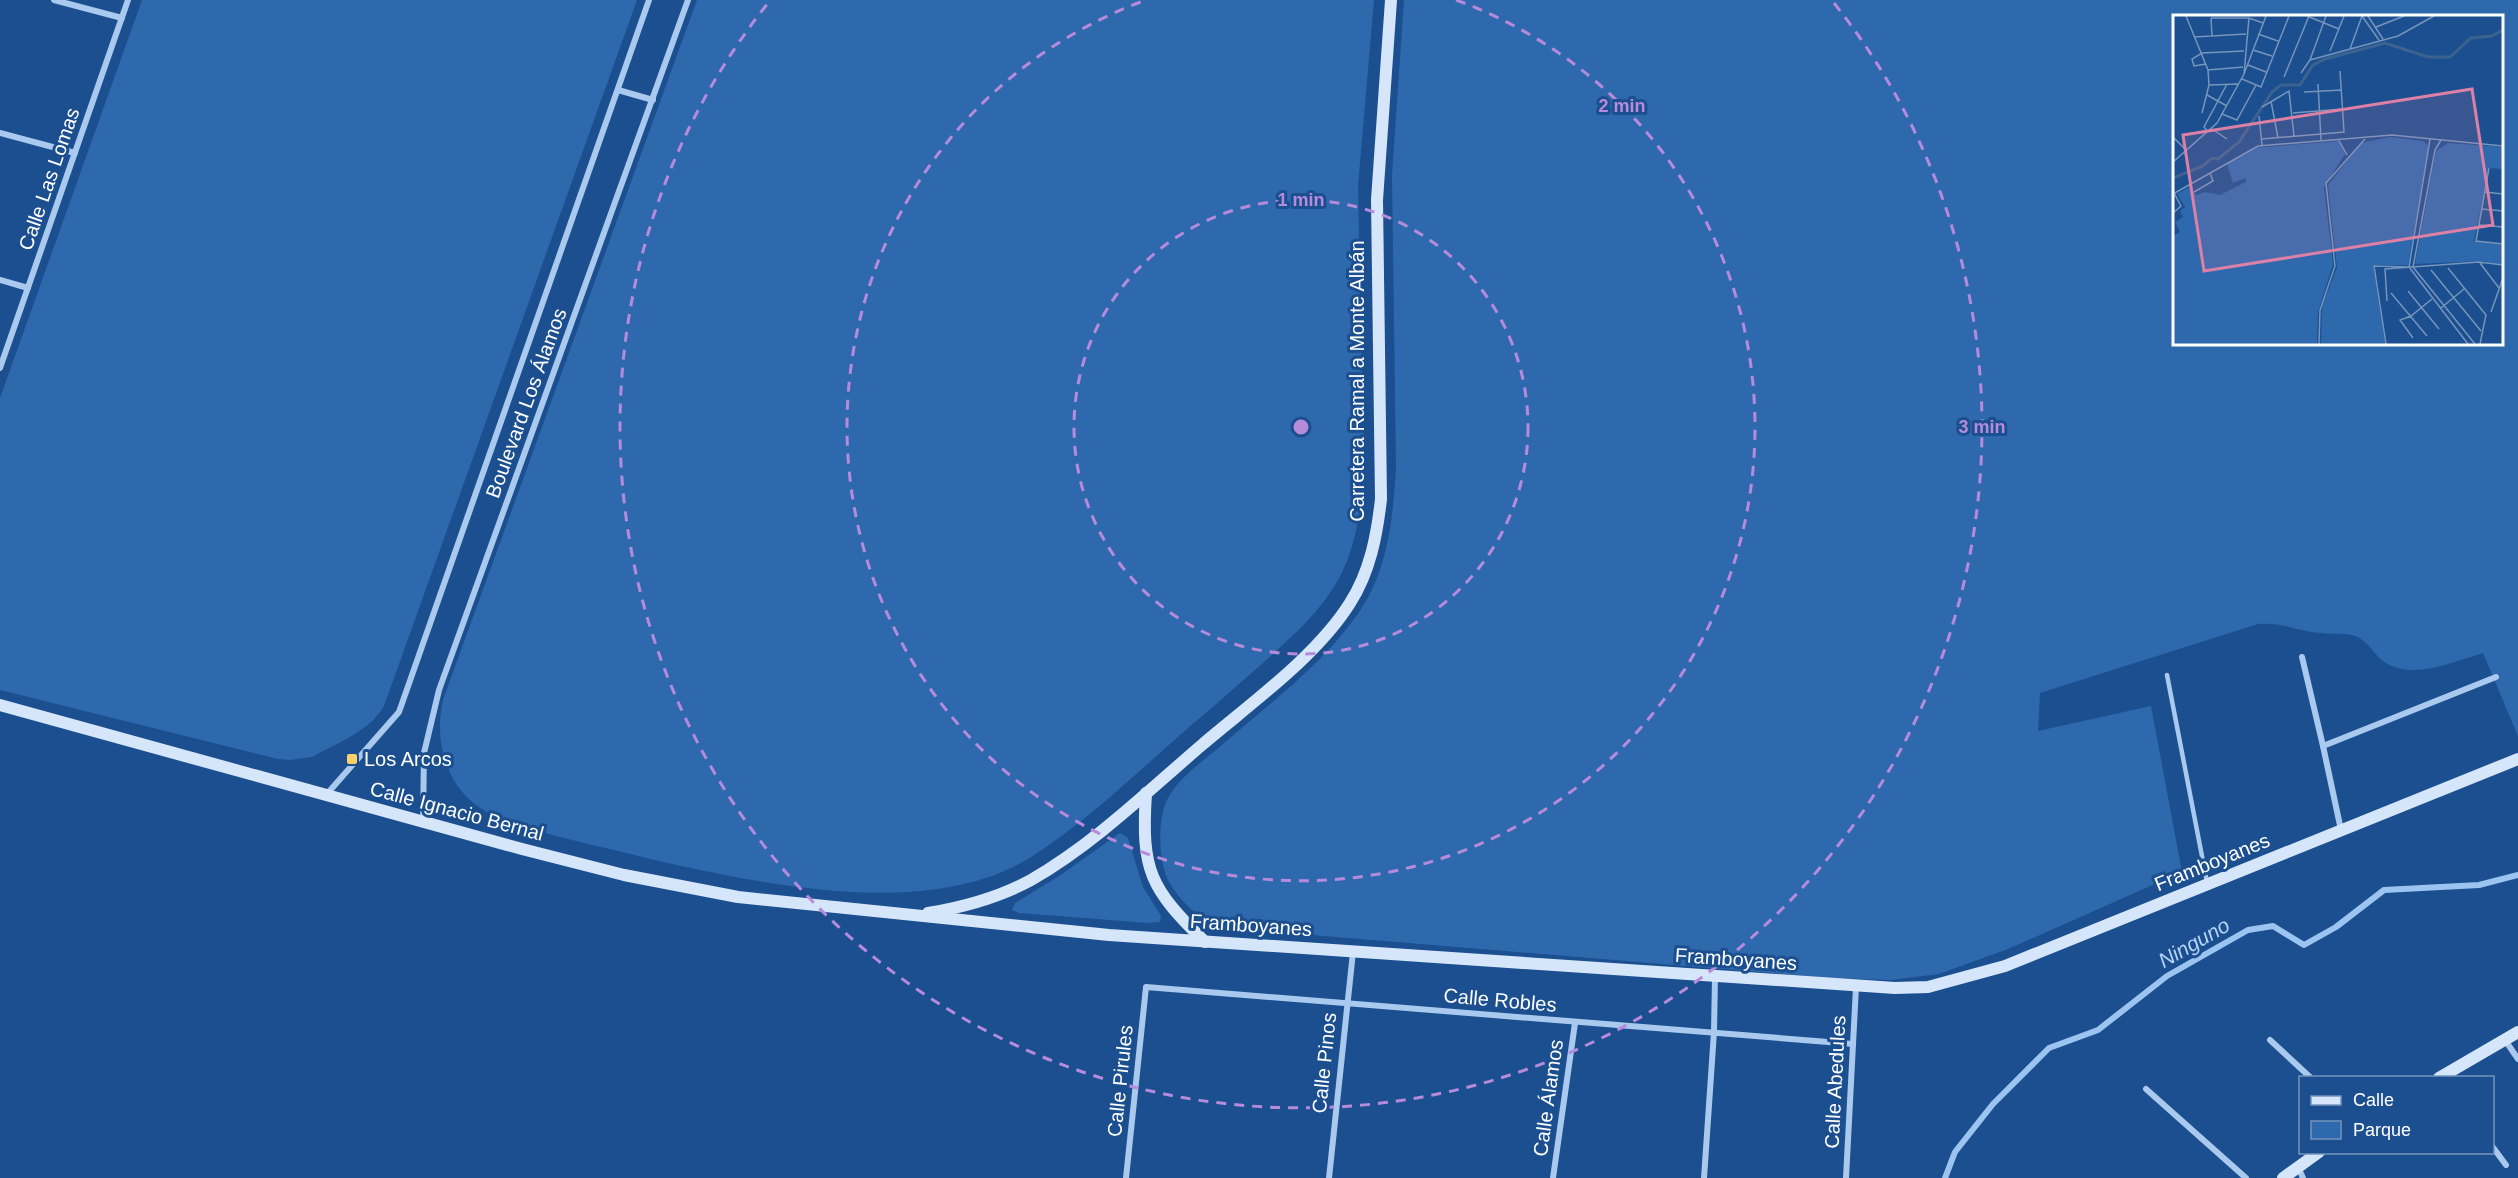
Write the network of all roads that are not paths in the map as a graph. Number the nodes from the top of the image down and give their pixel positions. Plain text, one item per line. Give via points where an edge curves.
1 (54, 0) edge
2 (128, 0) edge
3 (650, 0) edge
4 (688, 0) edge
5 (1391, 0) edge
6 (122, 18) junction
7 (618, 90) junction
8 (653, 100) junction
9 (0, 133) edge
10 (75, 153) junction
11 (0, 280) edge
12 (28, 288) junction
13 (0, 368) edge
14 (2302, 657) dead end
15 (2167, 675) dead end
16 (2496, 677) dead end
17 (0, 705) edge
18 (2323, 746) junction
19 (2518, 759) edge
20 (1146, 793) junction
21 (326, 795) junction
22 (423, 822) junction
23 (2341, 830) junction
24 (2207, 885) junction
25 (911, 916) junction
26 (1205, 942) junction
27 (1353, 952) junction
28 (1715, 977) junction
29 (1146, 987) joint
30 (1856, 987) junction
31 (1347, 1005) junction
32 (1575, 1023) junction
33 (1714, 1032) junction
34 (2518, 1032) edge
35 (2505, 1039) junction
36 (2270, 1040) dead end
37 (1853, 1044) junction
38 (2518, 1059) edge
39 (2310, 1076) edge
40 (2445, 1076) edge
41 (2146, 1089) dead end
42 (2494, 1147) edge
43 (2317, 1154) edge
44 (2506, 1165) dead end
45 (2301, 1173) edge
46 (1126, 1178) edge
47 (1329, 1178) edge
48 (1553, 1178) edge
49 (1704, 1178) edge
50 (1846, 1178) edge
51 (2246, 1178) edge
52 (2283, 1178) edge

1 - 6 street
2 - 6 street, Calle Las Lomas
3 - 7 street, Boulevard Los Álamos
4 - 8 street, Boulevard Los Álamos
5 - 20 main road, Carretera Ramal a Monte Albán via 1376,221 1381,499 1369,562 1350,603 1322,638
6 - 10 street, Calle Las Lomas
7 - 8 street
7 - 21 street, Boulevard Los Álamos via 399,712
8 - 22 street, Boulevard Los Álamos via 439,690 424,753
9 - 10 street
10 - 12 street, Calle Las Lomas
11 - 12 street
12 - 13 street, Calle Las Lomas
14 - 18 street
15 - 24 lane
16 - 18 street
17 - 21 main road, Calle Ignacio Bernal
18 - 23 street
19 - 23 main road, Framboyanes
20 - 25 main road, Carretera Ramal a Monte Albán via 1032,879 984,901
20 - 26 main road via 1147,863 1167,902
21 - 22 main road, Calle Ignacio Bernal
22 - 25 main road, Calle Ignacio Bernal via 624,875 697,890
23 - 24 main road, Framboyanes
24 - 30 main road, Framboyanes via 1979,975 1928,987
25 - 26 main road, Framboyanes
26 - 27 main road, Framboyanes
27 - 28 main road, Framboyanes
27 - 31 street, Calle Pinos
28 - 30 main road, Framboyanes
28 - 33 street
29 - 31 street, Calle Robles
29 - 46 street, Calle Pirules
30 - 37 street, Calle Abedules
31 - 32 street, Calle Robles
31 - 47 street, Calle Pinos
32 - 33 street, Calle Robles
32 - 48 street, Calle Álamos
33 - 37 street, Calle Robles
33 - 49 street
34 - 35 main road
35 - 38 street
35 - 40 main road
36 - 39 street
37 - 50 street, Calle Abedules
41 - 51 street
42 - 44 street
43 - 45 main road
45 - 52 main road

